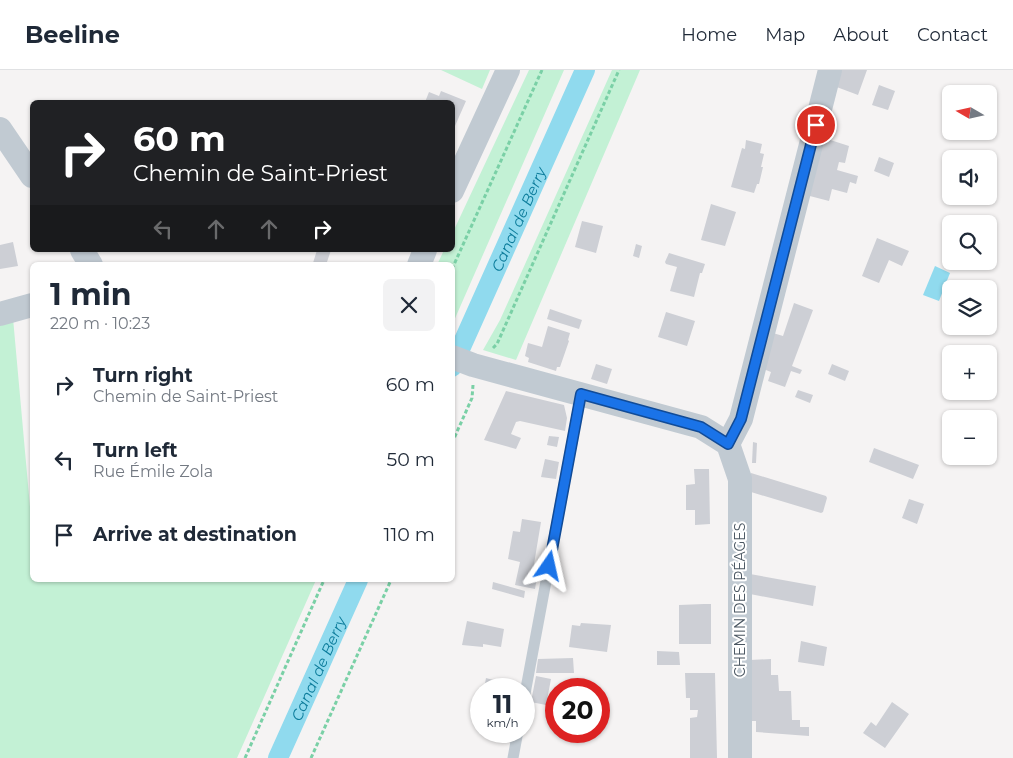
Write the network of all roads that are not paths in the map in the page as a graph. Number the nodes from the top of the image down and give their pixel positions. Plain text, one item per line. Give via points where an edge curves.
1 (508, 70) edge
2 (830, 70) edge
3 (0, 129) edge
4 (30, 173) edge
5 (455, 185) edge
6 (30, 306) edge
7 (0, 314) edge
8 (463, 361) edge
9 (581, 394) junction
10 (728, 444) junction
11 (528, 678) edge
12 (516, 743) edge
13 (513, 758) edge
14 (740, 758) edge

1 - 5 street
2 - 10 street via 741,419
3 - 4 street
6 - 7 street
8 - 9 street
9 - 10 street via 701,427
9 - 11 lane
10 - 14 street, CHEMIN DES PÉAGES via 740,479
12 - 13 lane

